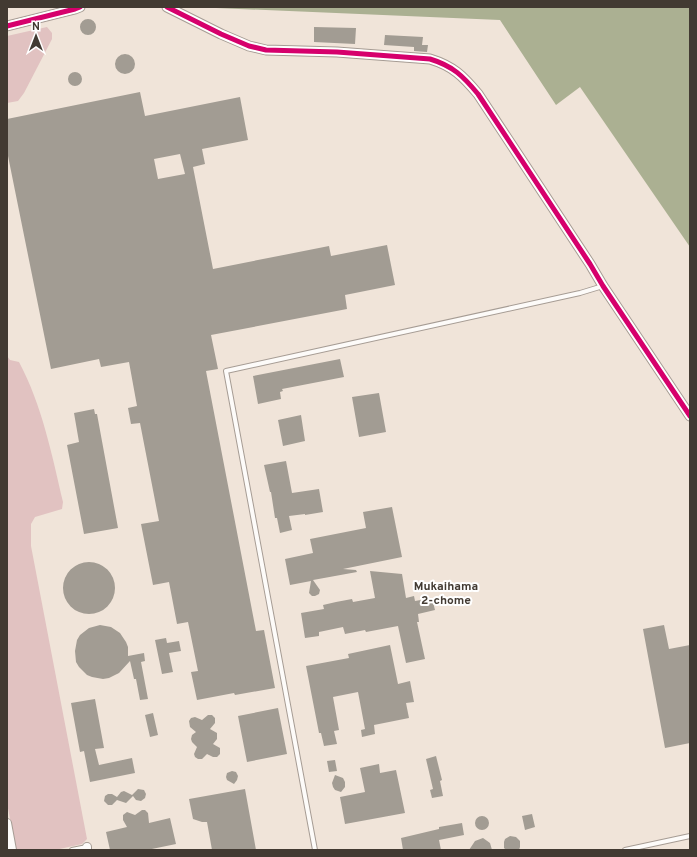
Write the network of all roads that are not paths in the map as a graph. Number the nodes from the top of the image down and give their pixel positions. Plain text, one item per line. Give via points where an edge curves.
1 (80, 7) edge
2 (168, 7) edge
3 (7, 26) edge
4 (603, 286) junction
5 (690, 416) edge
6 (7, 823) edge
7 (690, 836) edge
8 (87, 848) edge
9 (12, 850) edge
10 (72, 850) edge
11 (315, 850) edge
12 (625, 850) edge

1 - 3 street
2 - 4 street via 220,34 266,50 430,59 458,72 478,94
4 - 5 street
4 - 11 lane via 226,370
6 - 9 street
7 - 12 lane
8 - 10 lane

